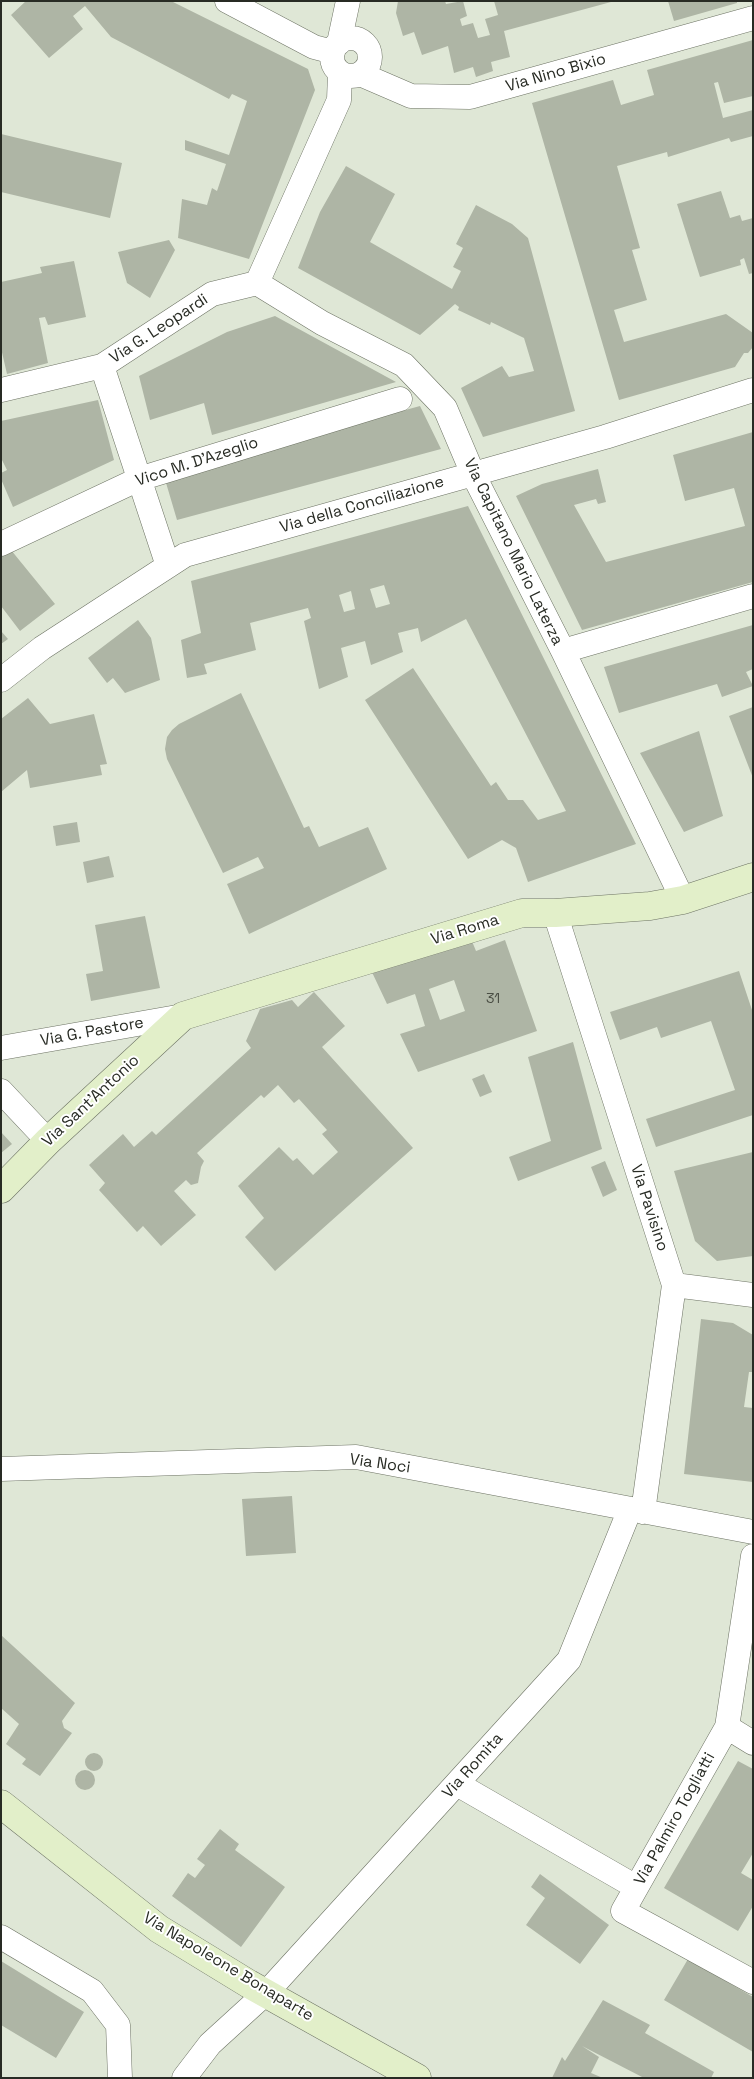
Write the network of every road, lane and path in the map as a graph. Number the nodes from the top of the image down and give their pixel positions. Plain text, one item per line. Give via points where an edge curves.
1 (227, 1) edge
2 (348, 1) edge
3 (753, 18) edge
4 (343, 60) junction
5 (256, 283) junction
6 (102, 366) junction
7 (1, 390) edge
8 (753, 390) edge
9 (400, 399) dead end
10 (474, 474) junction
11 (139, 479) junction
12 (1, 544) edge
13 (168, 566) junction
14 (753, 596) edge
15 (562, 650) junction
16 (1, 680) edge
17 (753, 878) edge
18 (683, 900) junction
19 (555, 913) junction
20 (183, 1016) junction
21 (1, 1048) edge
22 (1, 1091) edge
23 (48, 1141) junction
24 (1, 1189) edge
25 (674, 1285) junction
26 (753, 1295) edge
27 (1, 1469) edge
28 (636, 1510) junction
29 (753, 1532) edge
30 (753, 1556) edge
31 (727, 1727) junction
32 (753, 1743) edge
33 (457, 1784) junction
34 (1, 1804) edge
35 (636, 1888) junction
36 (1, 1937) edge
37 (753, 1982) edge
38 (267, 1992) junction
39 (120, 2078) edge
40 (184, 2078) edge
41 (417, 2078) edge

1 - 4 street, Via Nino Bixio
2 - 4 street
3 - 4 street, Via Nino Bixio via 470,97 411,96
4 - 5 street via 340,100
5 - 6 street, Via G. Leopardi via 212,294
5 - 10 street, Via Capitano Mario Laterza via 322,323 404,365 445,408
6 - 7 street
6 - 11 street, Via G. Leopardi
8 - 10 street, Via della Conciliazione
9 - 11 street, Vico M. D'Azeglio
10 - 13 street, Via della Conciliazione via 185,555
10 - 15 street, Via Capitano Mario Laterza
11 - 12 street, Vico M. D'Azeglio
11 - 13 street, Via G. Leopardi
13 - 16 street, Via della Conciliazione via 42,648
14 - 15 street
15 - 18 street, Via Capitano Mario Laterza
17 - 18 street, Via Roma
18 - 19 street, Via Roma via 650,906
19 - 20 street, Via Roma via 522,913
19 - 25 street, Via Pavisino
20 - 21 street, Via G. Pastore
20 - 23 street, Via Sant'Antonio
22 - 23 street
23 - 24 street, Via Sant'Antonio
25 - 26 street
25 - 28 street, Via Pavisino
27 - 28 street, Via Noci via 356,1458
28 - 29 street, Via Noci
28 - 33 street, Via Romita via 569,1660
30 - 31 street, Via Palmiro Togliatti
31 - 32 street
31 - 35 street, Via Palmiro Togliatti
33 - 35 street
33 - 38 street, Via Romita
34 - 38 street, Via Napoleone Bonaparte via 159,1929
35 - 37 street, Via Palmiro Togliatti via 623,1910
36 - 39 street via 92,1991 118,2025
38 - 40 street, Via Romita via 210,2044
38 - 41 street, Via Napoleone Bonaparte

